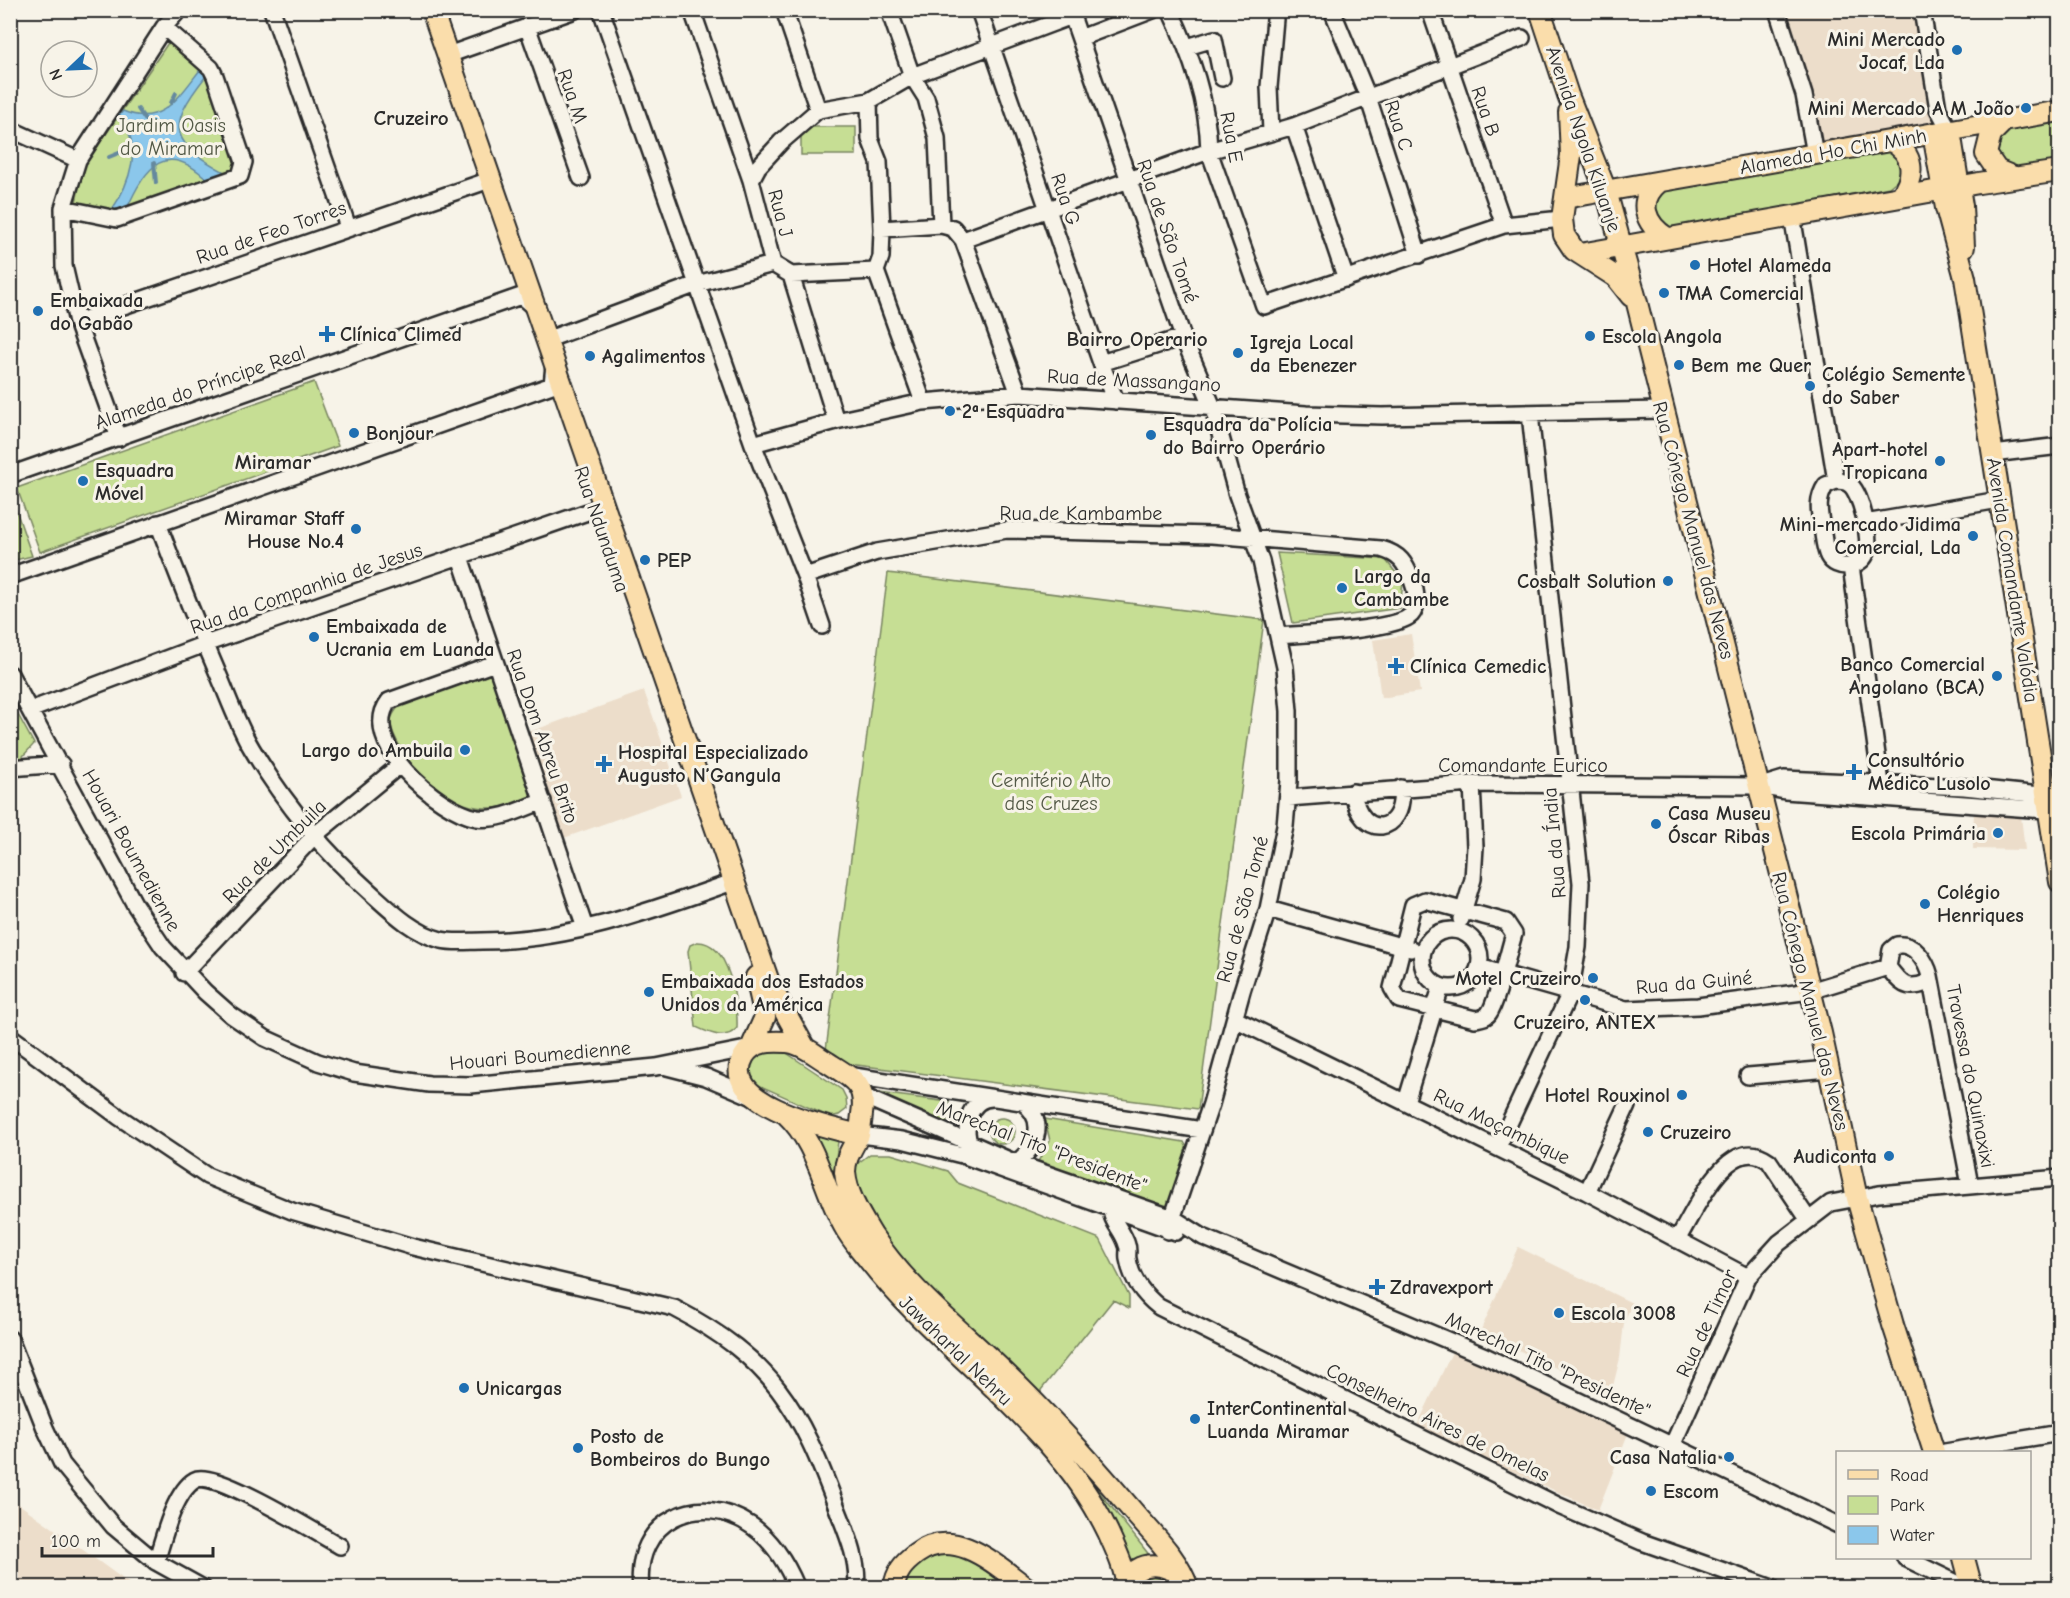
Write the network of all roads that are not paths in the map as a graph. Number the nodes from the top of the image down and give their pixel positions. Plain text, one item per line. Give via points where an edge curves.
1 (178, 10) edge
2 (272, 10) edge
3 (421, 10) edge
4 (432, 10) edge
5 (575, 10) edge
6 (601, 10) edge
7 (692, 10) edge
8 (784, 10) edge
9 (889, 10) edge
10 (979, 10) edge
11 (1153, 10) edge
12 (1170, 10) edge
13 (1332, 10) edge
14 (1430, 10) edge
15 (1540, 10) edge
16 (1777, 10) edge
17 (1922, 10) edge
18 (1071, 13) edge
19 (1275, 19) dead end
20 (527, 26) junction
21 (164, 27) junction
22 (1080, 38) junction
23 (1522, 38) dead end
24 (992, 46) junction
25 (1187, 47) junction
26 (448, 55) junction
27 (1449, 67) junction
28 (912, 76) junction
29 (1222, 78) dead end
30 (1568, 95) junction
31 (1368, 98) junction
32 (869, 101) junction
33 (818, 110) junction
34 (2060, 111) edge
35 (2004, 121) junction
36 (1294, 126) junction
37 (10, 129) edge
38 (1271, 132) junction
39 (1942, 132) junction
40 (1891, 141) junction
41 (1209, 151) junction
42 (1815, 154) junction
43 (78, 160) junction
44 (2060, 171) edge
45 (2014, 177) junction
46 (581, 178) dead end
47 (1128, 179) junction
48 (751, 180) junction
49 (1659, 182) junction
50 (481, 183) junction
51 (1951, 188) junction
52 (1606, 191) junction
53 (1901, 196) junction
54 (1565, 198) junction
55 (63, 208) junction
56 (1047, 208) junction
57 (1792, 215) junction
58 (1562, 219) junction
59 (941, 225) junction
60 (1504, 225) junction
61 (348, 227) junction
62 (882, 230) junction
63 (1667, 238) junction
64 (963, 240) junction
65 (1621, 247) junction
66 (1580, 254) junction
67 (1419, 255) junction
68 (773, 264) junction
69 (876, 271) junction
70 (791, 275) junction
71 (1346, 279) junction
72 (697, 284) junction
73 (528, 302) junction
74 (1637, 303) junction
75 (77, 322) junction
76 (1184, 337) junction
77 (546, 340) junction
78 (555, 363) junction
79 (1101, 363) junction
80 (552, 385) junction
81 (1019, 394) junction
82 (1116, 401) junction
83 (922, 402) junction
84 (1212, 405) junction
85 (1662, 410) junction
86 (1530, 414) junction
87 (836, 421) junction
88 (119, 438) junction
89 (753, 444) junction
90 (2060, 446) edge
91 (1993, 454) junction
92 (10, 475) edge
93 (1836, 481) junction
94 (1999, 500) junction
95 (596, 509) junction
96 (158, 523) junction
97 (1865, 523) junction
98 (1254, 539) junction
99 (460, 557) junction
100 (1851, 566) junction
101 (11, 576) edge
102 (805, 576) junction
103 (822, 626) dead end
104 (1279, 636) junction
105 (205, 644) junction
106 (495, 663) junction
107 (10, 674) edge
108 (30, 710) junction
109 (61, 764) junction
110 (400, 765) junction
111 (10, 768) edge
112 (1472, 784) junction
113 (1570, 785) junction
114 (1758, 786) junction
115 (1401, 788) junction
116 (1882, 790) junction
117 (1353, 792) junction
118 (1287, 798) junction
119 (543, 801) junction
120 (2053, 803) edge
121 (315, 835) junction
122 (2060, 882) edge
123 (724, 885) junction
124 (1268, 909) junction
125 (1464, 910) junction
126 (585, 928) junction
127 (1458, 931) junction
128 (1403, 946) junction
129 (1422, 952) junction
130 (1888, 967) junction
131 (1479, 968) junction
132 (184, 973) junction
133 (1502, 974) junction
134 (1930, 976) junction
135 (1441, 987) junction
136 (1810, 991) junction
137 (1570, 993) junction
138 (1434, 1009) junction
139 (1234, 1019) junction
140 (10, 1036) edge
141 (751, 1048) junction
142 (805, 1048) junction
143 (664, 1066) junction
144 (1830, 1068) junction
145 (846, 1075) junction
146 (1748, 1076) dead end
147 (753, 1097) junction
148 (865, 1097) junction
149 (996, 1097) junction
150 (1022, 1102) junction
151 (1406, 1102) junction
152 (1626, 1106) dead end
153 (784, 1112) junction
154 (1202, 1130) junction
155 (859, 1135) junction
156 (969, 1144) junction
157 (1498, 1147) junction
158 (978, 1162) junction
159 (1016, 1163) junction
160 (1001, 1170) junction
161 (2060, 1178) edge
162 (1971, 1185) junction
163 (1587, 1192) junction
164 (1857, 1198) junction
165 (1111, 1203) junction
166 (1143, 1214) junction
167 (1808, 1219) junction
168 (1170, 1224) junction
169 (1677, 1240) junction
170 (1127, 1245) junction
171 (1748, 1277) junction
172 (10, 1339) edge
173 (2060, 1432) edge
174 (1672, 1446) junction
175 (1934, 1451) edge
176 (1951, 1451) edge
177 (1836, 1524) edge
178 (340, 1546) dead end
179 (1909, 1559) edge
180 (1965, 1559) edge
181 (156, 1562) junction
182 (1187, 1583) edge
183 (1127, 1585) edge
184 (204, 1587) edge
185 (641, 1587) edge
186 (797, 1587) edge
187 (856, 1587) edge
188 (894, 1587) edge
189 (1027, 1587) edge
190 (1772, 1587) edge
191 (1967, 1587) edge
192 (1972, 1587) edge

1 - 21 street
2 - 61 street
3 - 50 main road, Rua Ndunduma
4 - 26 main road, Rua Ndunduma
5 - 20 street
6 - 72 street
7 - 48 street, Rua J
8 - 33 street
9 - 28 street
10 - 24 street, Rua G
11 - 22 street
12 - 25 street, Rua E
13 - 31 street, Rua C
14 - 27 street, Rua B
15 - 30 main road, Avenida Ngola Kiluanje
16 - 42 street via 1804,96
17 - 39 street, Avenida Comandante Valódia
18 - 22 street, Rua de São Tomé
18 - 24 street
19 - 38 street via 1269,87
20 - 26 street
20 - 46 street, Rua M
21 - 43 street
21 - 55 street via 211,68 244,162 240,176 117,219
22 - 47 street, Rua de São Tomé
23 - 27 street
24 - 28 street
24 - 56 street, Rua G
25 - 29 street via 1215,39
25 - 41 street, Rua E via 1203,99
26 - 73 main road, Rua Ndunduma
27 - 31 street
27 - 60 street, Rua B
28 - 32 street
28 - 59 street via 926,98 937,138
30 - 52 main road, Avenida Ngola Kiluanje
30 - 54 main road via 1571,155
31 - 36 street
31 - 67 street, Rua C
32 - 33 street
32 - 62 street via 870,139 880,170
33 - 48 street via 758,166
34 - 35 main road, Alameda Ho Chi Minh
35 - 39 main road, Alameda Ho Chi Minh
35 - 45 main road via 1991,134 1986,154 1997,170
36 - 38 street
36 - 71 street
37 - 43 street
38 - 41 street
39 - 40 main road, Alameda Ho Chi Minh
39 - 51 main road, Avenida Comandante Valódia
40 - 42 main road, Alameda Ho Chi Minh
40 - 53 main road via 1901,146 1909,158 1910,184
41 - 47 street
41 - 71 street, Rua E via 1264,306
42 - 49 main road, Alameda Ho Chi Minh
43 - 55 street
44 - 45 main road
45 - 51 main road
47 - 56 street
47 - 76 street, Rua de São Tomé
48 - 68 street, Rua J
49 - 52 main road, Alameda Ho Chi Minh
49 - 63 main road via 1647,195 1646,212 1649,223
50 - 61 street, Rua de Feo Torres
50 - 73 main road, Rua Ndunduma
51 - 53 main road
51 - 91 main road, Avenida Comandante Valódia
52 - 54 main road, Alameda Ho Chi Minh
52 - 65 main road, Avenida Ngola Kiluanje
53 - 57 main road
54 - 58 main road
55 - 75 street via 64,266
56 - 64 street
56 - 79 street, Rua G
57 - 63 main road
57 - 93 street
58 - 60 street
58 - 66 main road via 1567,244
59 - 62 street
59 - 64 street via 953,228
60 - 67 street
61 - 75 street, Rua de Feo Torres
62 - 69 street
63 - 65 main road
64 - 81 street
65 - 66 main road
65 - 74 main road, Avenida Ngola Kiluanje
66 - 74 main road via 1616,277
67 - 71 street
68 - 70 street, Rua J
68 - 72 street
69 - 70 street
69 - 83 street
70 - 87 street
72 - 77 street
72 - 89 street
73 - 77 main road, Rua Ndunduma
73 - 80 main road, Rua Ndunduma
73 - 88 street, Alameda do Príncipe Real
74 - 85 main road, Rua Cónego Manuel das Neves
75 - 88 street
76 - 79 street
76 - 84 street, Rua de São Tomé
77 - 78 main road, Rua Ndunduma
78 - 80 street
78 - 142 main road, Rua Ndunduma via 777,999
79 - 82 street, Rua G
80 - 95 main road, Rua Ndunduma
80 - 96 street
81 - 82 street, Rua de Massangano
81 - 83 street, Rua de Massangano
82 - 84 street, Rua de Massangano
83 - 87 street, Rua de Massangano
84 - 86 street, Rua de Massangano via 1306,414
84 - 98 street, Rua de São Tomé via 1237,495
85 - 86 street, Rua de Massangano
85 - 114 main road, Rua Cónego Manuel das Neves
86 - 113 street, Rua da Índia
87 - 89 street, Rua de Massangano
88 - 92 street, Alameda do Príncipe Real
89 - 102 street
90 - 91 street
91 - 94 main road, Avenida Comandante Valódia
93 - 97 street via 1854,489
93 - 100 street via 1826,485 1818,502 1825,544 1831,561
94 - 97 street
94 - 120 main road, Avenida Comandante Valódia
95 - 99 street, Rua da Companhia de Jesus
95 - 123 main road, Rua Ndunduma via 667,727
96 - 101 street
96 - 105 street
97 - 100 street via 1868,549 1862,561
98 - 102 street, Rua de Kambambe via 1007,530 877,552
98 - 104 street, Rua de São Tomé
98 - 104 street, Rua de Kambambe via 1382,549 1404,562 1414,584 1417,605 1404,621
99 - 105 street, Rua da Companhia de Jesus
99 - 106 street, Rua Dom Abreu Brito
100 - 116 street
102 - 103 street
104 - 118 street, Rua de São Tomé via 1289,711
105 - 108 street, Rua da Companhia de Jesus
105 - 121 street via 251,748
106 - 110 street via 389,701 381,711 380,724
106 - 119 street, Rua Dom Abreu Brito
107 - 108 street, Houari Boumedienne
108 - 109 street, Houari Boumedienne
109 - 111 street
109 - 132 street, Houari Boumedienne via 135,905
110 - 119 street via 427,791 463,814 495,818
110 - 121 street, Rua de Umbuila
112 - 113 street, Comandante Eurico
112 - 115 street, Comandante Eurico
112 - 125 street via 1473,879
113 - 114 street, Comandante Eurico
113 - 137 street, Rua da Índia via 1581,883 1578,947
114 - 116 street, Comandante Eurico via 1785,791
114 - 136 main road, Rua Cónego Manuel das Neves
115 - 117 street, Comandante Eurico
115 - 117 street via 1399,813 1381,825 1360,817
116 - 120 street, Comandante Eurico
117 - 118 street, Comandante Eurico
118 - 124 street, Rua de São Tomé
119 - 126 street, Rua Dom Abreu Brito
120 - 122 main road, Avenida Comandante Valódia
121 - 126 street via 351,875 401,919 442,940 506,941
121 - 132 street, Rua de Umbuila
123 - 126 street via 636,916
123 - 141 main road, Rua Ndunduma via 765,1010
124 - 128 street
124 - 139 street, Rua de São Tomé
125 - 127 street
125 - 128 street via 1425,900 1418,902 1413,905
125 - 133 street via 1506,922 1512,928 1514,934
127 - 129 street via 1432,936
127 - 131 street via 1478,948
128 - 129 street
128 - 138 street via 1392,988 1394,995 1399,1000
129 - 135 street via 1423,969
130 - 134 street via 1900,983 1910,988 1926,983
130 - 134 street via 1891,950 1902,944 1921,957
130 - 136 street, Rua da Guiné
131 - 133 street, Rua da Guiné
131 - 135 street via 1460,987
132 - 143 street, Houari Boumedienne via 231,1015 265,1038 318,1062 372,1077 471,1084
133 - 137 street, Rua da Guiné
133 - 138 street via 1489,1013 1483,1018
134 - 162 street, Travessa do Quinaxixi
135 - 138 street
136 - 137 street, Rua da Guiné via 1698,1006 1626,1009
136 - 144 main road, Rua Cónego Manuel das Neves
137 - 157 street, Rua da Índia
138 - 151 street
139 - 151 street, Rua Moçambique
139 - 154 street, Rua de São Tomé
140 - 187 street via 207,1176 292,1211 391,1241 674,1308 710,1327 757,1364 813,1444 855,1563
141 - 142 main road via 767,1041 791,1042
141 - 143 street
141 - 147 main road, Rua Ndunduma via 741,1062 741,1073 744,1086
142 - 145 main road
143 - 147 street via 706,1077
144 - 146 street
144 - 164 main road, Rua Cónego Manuel das Neves
145 - 148 main road
145 - 149 street, Marechal Tito "Presidente"
147 - 153 main road
148 - 155 main road, Jawaharlal Nehru
148 - 156 street, Marechal Tito "Presidente"
149 - 150 street, Marechal Tito "Presidente"
149 - 156 street via 986,1098 970,1113
150 - 154 street, Marechal Tito "Presidente"
150 - 159 street via 1034,1114 1037,1137 1026,1157
151 - 157 street, Rua Moçambique
152 - 163 street
153 - 155 main road
153 - 183 main road, Jawaharlal Nehru via 810,1143 844,1227 869,1260 895,1291 1023,1417 1073,1474 1100,1517
154 - 168 street, Rua de São Tomé
155 - 158 street, Marechal Tito "Presidente" via 902,1140
155 - 182 main road, Jawaharlal Nehru via 847,1156 848,1192 889,1258 915,1288 1074,1441 1160,1542
156 - 158 street
156 - 159 street, Marechal Tito "Presidente"
157 - 163 street, Rua Moçambique
158 - 160 street, Marechal Tito "Presidente"
159 - 160 street
159 - 165 street, Marechal Tito "Presidente"
160 - 165 street, Marechal Tito "Presidente"
161 - 162 street, Rua de Timor
162 - 164 street, Rua de Timor
163 - 169 street, Rua Moçambique
164 - 167 street, Rua de Timor via 1831,1203
164 - 175 main road, Rua Cónego Manuel das Neves
165 - 166 street, Marechal Tito "Presidente"
165 - 170 street, Conselheiro Aires de Omelas via 1114,1225
166 - 168 street, Marechal Tito "Presidente"
166 - 170 street
167 - 169 street via 1769,1161 1762,1155 1746,1155 1725,1165
167 - 171 street, Rua de Timor
168 - 174 street, Marechal Tito "Presidente" via 1485,1356
169 - 171 street, Rua Moçambique
170 - 190 street, Conselheiro Aires de Omelas via 1134,1277 1158,1307 1559,1506 1642,1542
171 - 174 street, Rua de Timor
172 - 181 street via 62,1464 113,1526
173 - 176 street
174 - 177 street, Marechal Tito "Presidente"
178 - 181 street via 238,1489 203,1477 194,1480 175,1506
179 - 191 street
180 - 192 main road
181 - 184 street
182 - 183 main road via 1173,1569 1151,1564 1133,1574
185 - 186 street via 640,1567 658,1528 682,1513 706,1511 735,1517 766,1538
188 - 189 main road via 899,1570 919,1552 953,1543 982,1554

